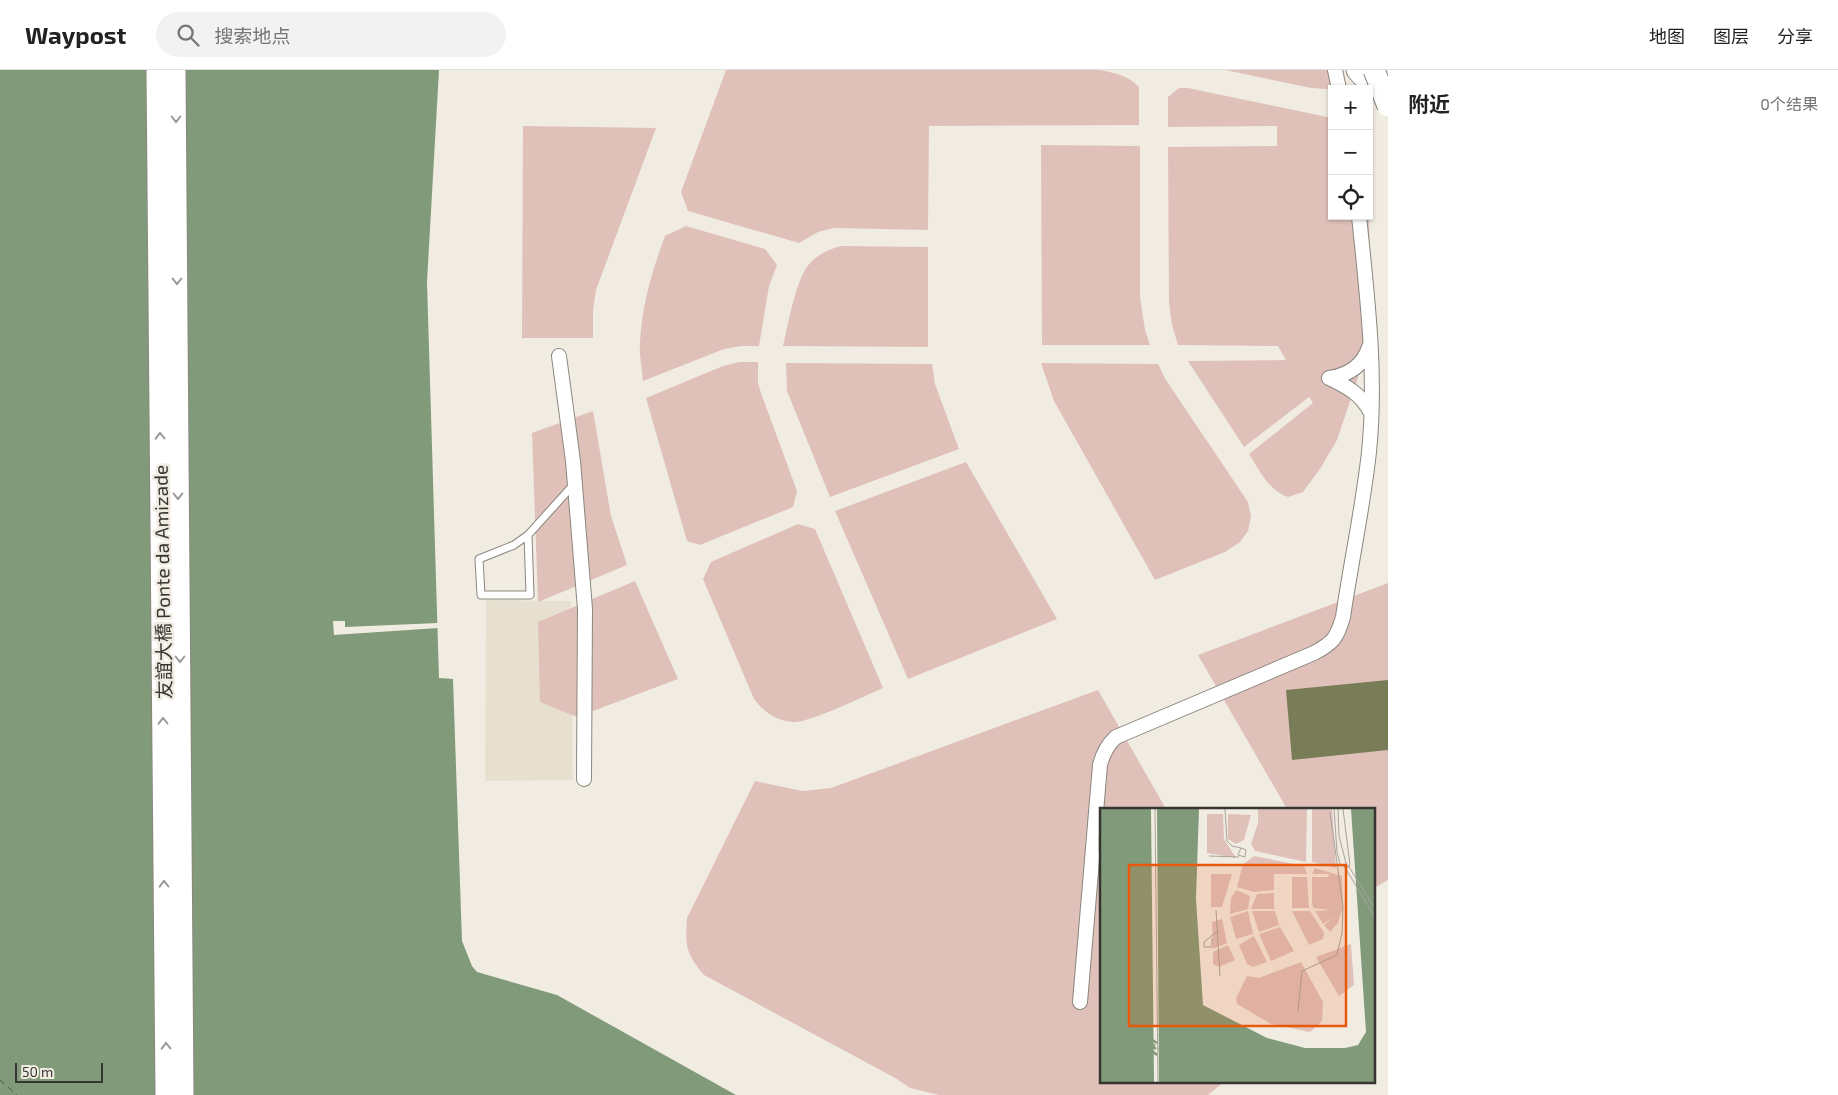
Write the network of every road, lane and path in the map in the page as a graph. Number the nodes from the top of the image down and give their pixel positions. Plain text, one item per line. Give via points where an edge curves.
1 (157, 70) edge
2 (175, 70) edge
3 (1334, 70) edge
4 (1357, 70) edge
5 (1374, 70) edge
6 (1338, 85) edge
7 (1388, 86) edge
8 (1388, 106) edge
9 (1360, 220) edge
10 (1371, 339) junction
11 (560, 356) dead end
12 (1371, 413) junction
13 (575, 483) junction
14 (528, 535) junction
15 (584, 779) dead end
16 (1080, 1002) dead end
17 (166, 1095) edge
18 (183, 1095) edge

17 -> 1 main road, 友誼大橋 Ponte da Amizade
2 -> 18 main road, 友誼大橋 Ponte da Amizade
3 - 6 street
4 - 7 main road via 1366,82
5 - 8 main road, bridge
9 - 10 street
10 - 12 street
10 - 12 street via 1366,357 1358,367 1342,376 1330,378 1359,395
11 - 13 street
12 - 16 street via 1369,451 1343,617 1338,634 1330,645 1116,737 1103,755
13 - 14 lane
13 - 15 street via 585,609
14 - 14 lane via 530,595 481,595 479,559 514,545

